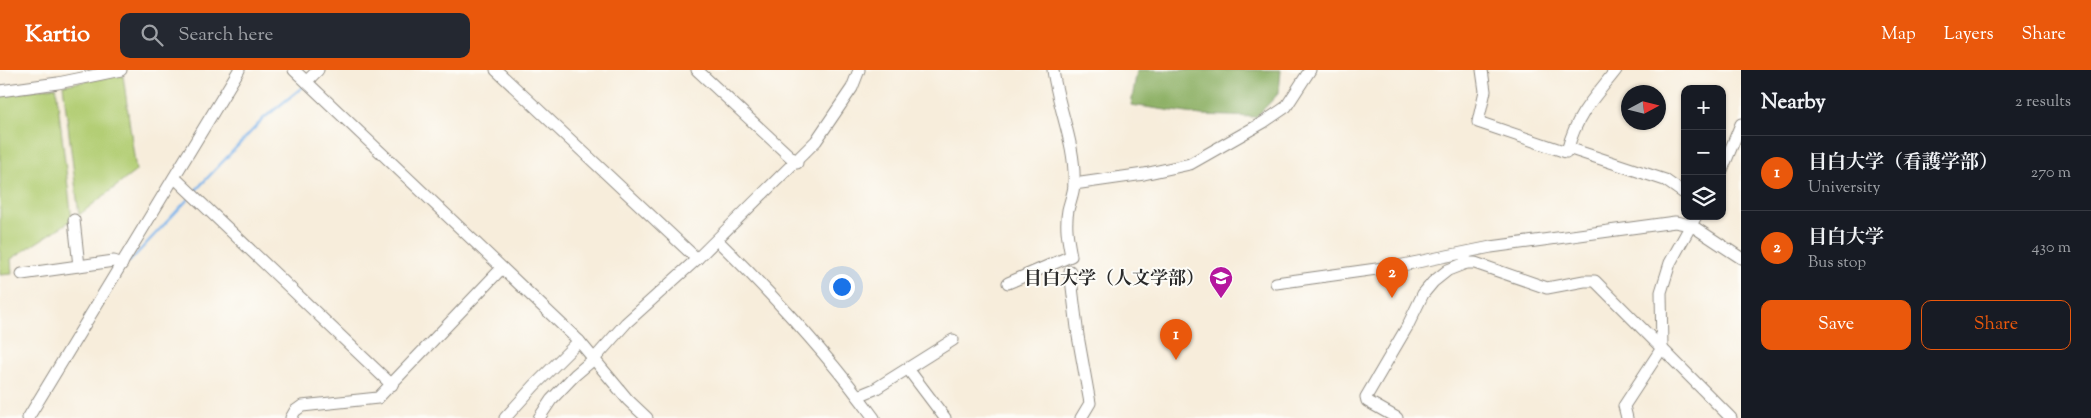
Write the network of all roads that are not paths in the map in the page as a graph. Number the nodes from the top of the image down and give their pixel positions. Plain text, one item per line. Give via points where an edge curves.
1 (121, 70) edge
2 (239, 70) edge
3 (294, 70) edge
4 (318, 70) edge
5 (496, 70) edge
6 (697, 70) edge
7 (859, 70) edge
8 (1053, 70) edge
9 (1310, 70) edge
10 (1482, 70) edge
11 (1616, 70) edge
12 (103, 72) edge
13 (307, 82) junction
14 (0, 91) edge
15 (1741, 124) edge
16 (1568, 148) junction
17 (1726, 160) edge
18 (797, 163) junction
19 (175, 178) junction
20 (1074, 184) junction
21 (1681, 191) edge
22 (74, 220) dead end
23 (1694, 221) edge
24 (717, 240) junction
25 (1465, 258) junction
26 (1741, 258) edge
27 (697, 259) junction
28 (122, 264) junction
29 (79, 266) junction
30 (502, 268) junction
31 (1070, 271) dead end
32 (22, 274) dead end
33 (1008, 283) dead end
34 (1276, 283) dead end
35 (953, 340) dead end
36 (579, 341) junction
37 (1662, 348) junction
38 (595, 358) junction
39 (908, 369) junction
40 (392, 385) junction
41 (858, 396) junction
42 (28, 418) edge
43 (291, 418) edge
44 (505, 418) edge
45 (538, 418) edge
46 (647, 418) edge
47 (874, 418) edge
48 (945, 418) edge
49 (1081, 418) edge
50 (1397, 418) edge
51 (1627, 418) edge
52 (1732, 418) edge

1 - 12 street
2 - 19 street
3 - 13 street
4 - 13 street
5 - 27 street
6 - 18 street
7 - 18 street via 852,88 832,119
8 - 20 street via 1055,90 1069,140
9 - 20 street via 1286,107 1190,164
10 - 16 street via 1485,91 1478,122 1566,152
11 - 16 street via 1580,114
12 - 14 street via 58,84
13 - 30 street
15 - 17 street
16 - 21 street via 1665,180
18 - 24 street
19 - 28 street
19 - 40 street
20 - 33 street via 1066,233 1071,256
22 - 29 street
23 - 25 street
23 - 26 street
23 - 37 street via 1670,263 1660,292
24 - 27 street
24 - 41 street via 776,298
25 - 34 street
25 - 37 street via 1547,288 1595,281
25 - 50 street via 1433,282 1423,294 1366,397 1367,401
27 - 38 street via 626,323
28 - 29 street via 114,261
28 - 42 street
29 - 32 street
30 - 36 street
30 - 40 street
31 - 49 street via 1090,403
35 - 39 street
36 - 38 street
36 - 44 street
37 - 51 street via 1624,406
37 - 52 street
38 - 45 street via 551,400
38 - 46 street via 628,400
39 - 41 street
39 - 48 street
40 - 43 street via 378,398 302,406
41 - 47 street

